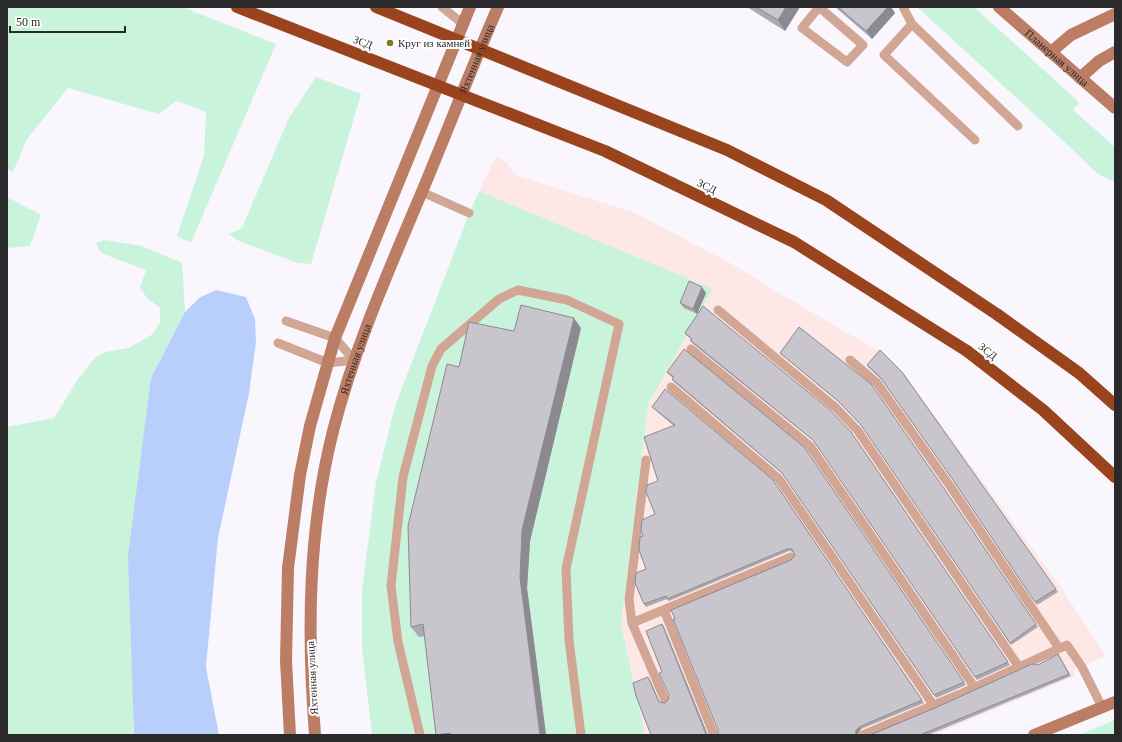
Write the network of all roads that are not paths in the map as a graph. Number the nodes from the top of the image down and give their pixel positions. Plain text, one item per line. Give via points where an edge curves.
1 (237, 7) edge
2 (376, 7) edge
3 (442, 7) edge
4 (470, 7) edge
5 (498, 7) edge
6 (819, 7) edge
7 (903, 7) edge
8 (999, 7) edge
9 (1115, 14) edge
10 (463, 24) junction
11 (912, 24) junction
12 (1051, 52) junction
13 (1115, 52) edge
14 (1080, 78) junction
15 (1115, 108) edge
16 (1018, 126) dead end
17 (974, 140) dead end
18 (422, 192) junction
19 (469, 213) dead end
20 (718, 310) dead end
21 (286, 321) dead end
22 (335, 338) junction
23 (278, 344) dead end
24 (691, 349) dead end
25 (354, 360) junction
26 (850, 360) dead end
27 (328, 363) junction
28 (671, 387) dead end
29 (1115, 405) edge
30 (646, 460) dead end
31 (1115, 477) edge
32 (791, 557) edge
33 (664, 610) junction
34 (632, 623) junction
35 (1059, 648) junction
36 (1019, 667) junction
37 (974, 688) junction
38 (665, 700) dead end
39 (1115, 702) edge
40 (934, 706) junction
41 (1102, 707) junction
42 (290, 735) edge
43 (315, 735) edge
44 (420, 735) edge
45 (582, 735) edge
46 (714, 735) edge
47 (863, 735) edge
48 (1034, 735) edge

1 - 31 highway, ЗСД, bridge via 605,151 794,242 967,351 1043,410
2 - 29 highway, bridge via 727,150 826,200 998,315 1079,373
3 - 10 lane
4 - 10 main road
5 - 18 main road, Яхтенная улица
6 - 6 lane via 802,28 847,62 862,46
7 - 11 lane
8 - 12 main road, Планерная улица
9 - 12 main road via 1071,35
10 - 22 main road
11 - 16 lane
11 - 17 lane via 884,55
12 - 14 main road, Планерная улица
13 - 14 main road via 1099,61
14 - 15 main road, Планерная улица
18 - 19 lane
18 - 25 main road, Яхтенная улица
20 - 36 lane via 836,408 858,431
21 - 22 lane
22 - 25 lane
22 - 27 main road
23 - 27 lane
24 - 37 lane via 810,446
25 - 27 lane
25 - 43 main road, Яхтенная улица via 333,431 316,526 311,584 310,651
26 - 35 lane via 877,383
27 - 42 main road via 310,426 300,474 288,568 286,661
28 - 40 lane via 779,479
30 - 34 lane via 629,599
32 - 33 lane
33 - 34 lane
33 - 46 lane
34 - 38 lane
35 - 36 lane
35 - 41 lane via 1067,645 1082,667
36 - 37 lane
37 - 40 lane
39 - 41 main road
40 - 47 lane
41 - 48 main road
44 - 45 lane via 398,642 391,586 403,477 432,366 441,349 499,299 518,290 567,300 619,324 566,569 569,640

